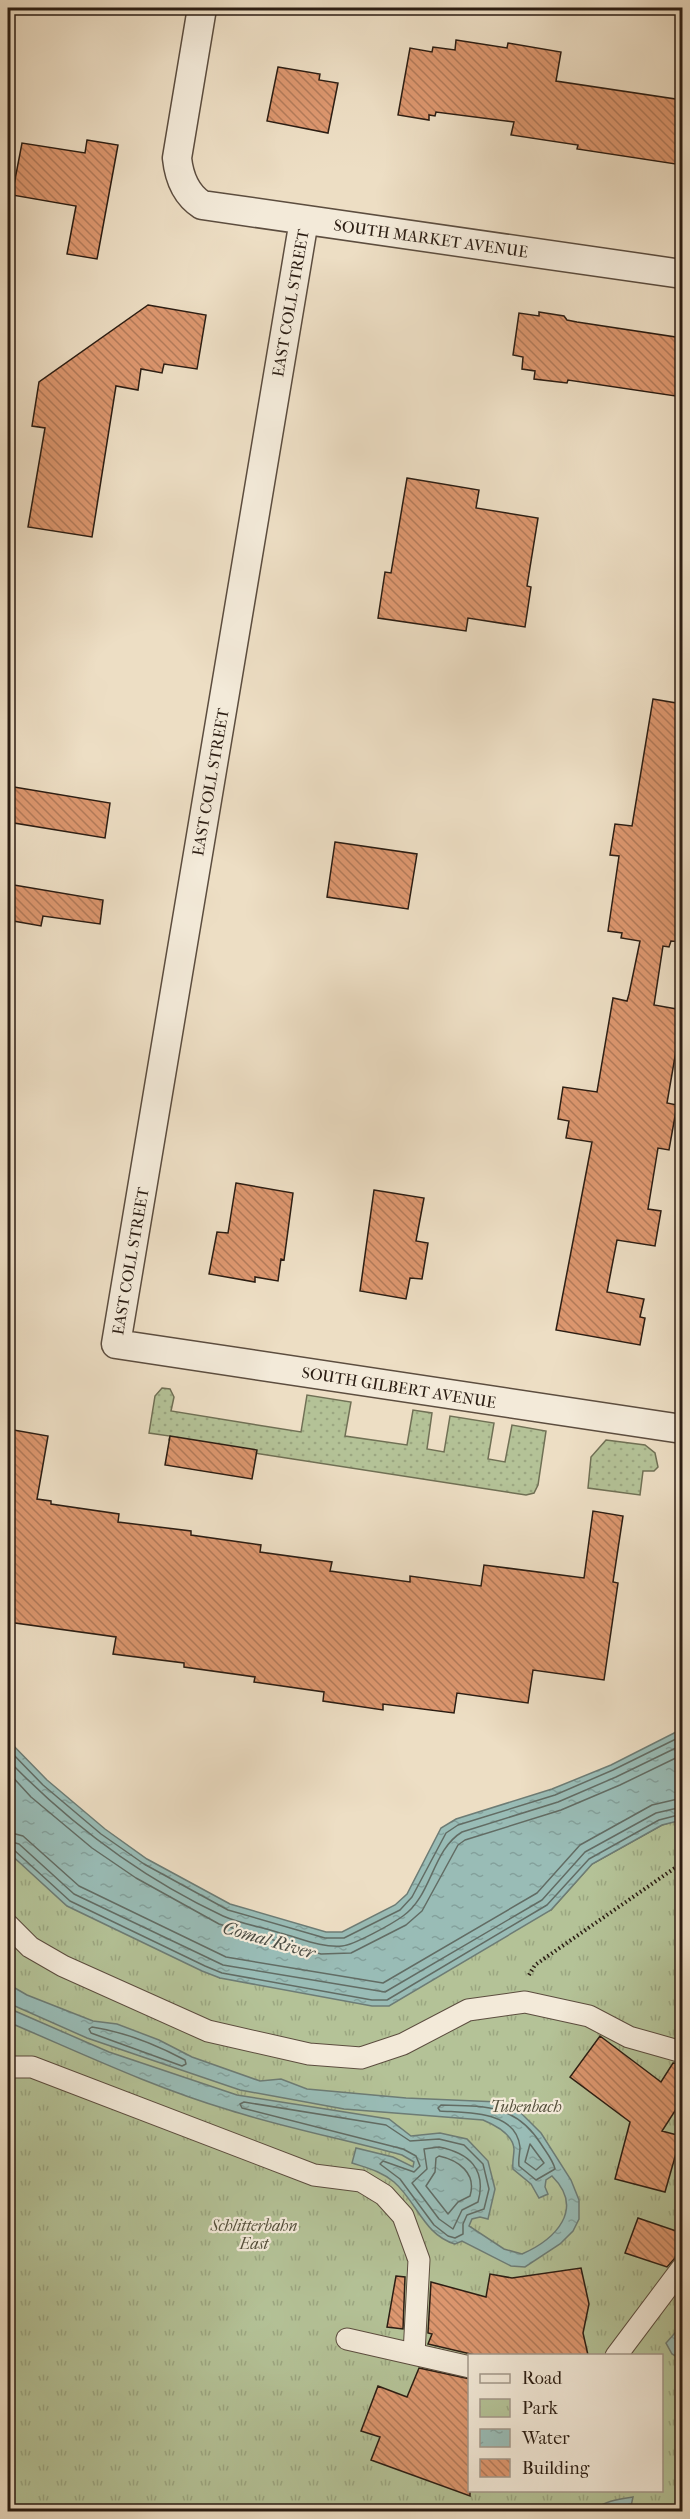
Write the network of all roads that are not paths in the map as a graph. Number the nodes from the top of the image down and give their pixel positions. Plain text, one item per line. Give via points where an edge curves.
1 (202, 8) edge
2 (304, 220) junction
3 (682, 274) edge
4 (116, 1344) joint
5 (682, 1429) edge
6 (8, 1925) edge
7 (682, 2052) edge
8 (8, 2067) edge
9 (682, 2268) edge
10 (347, 2339) dead end
11 (414, 2354) junction
12 (617, 2354) edge
13 (468, 2367) edge

1 - 2 street, SOUTH MARKET AVENUE via 177,158 186,189 202,205
2 - 3 street, SOUTH MARKET AVENUE
2 - 4 street, EAST COLL STREET
4 - 5 street, SOUTH GILBERT AVENUE
6 - 7 street via 30,1947 63,1966 208,2031 309,2054 362,2058 403,2044 468,2010 525,2002 589,2016 628,2037
8 - 11 street via 32,2067 314,2175 361,2181 384,2195 403,2216 419,2260
9 - 12 street
10 - 11 street
11 - 13 street

